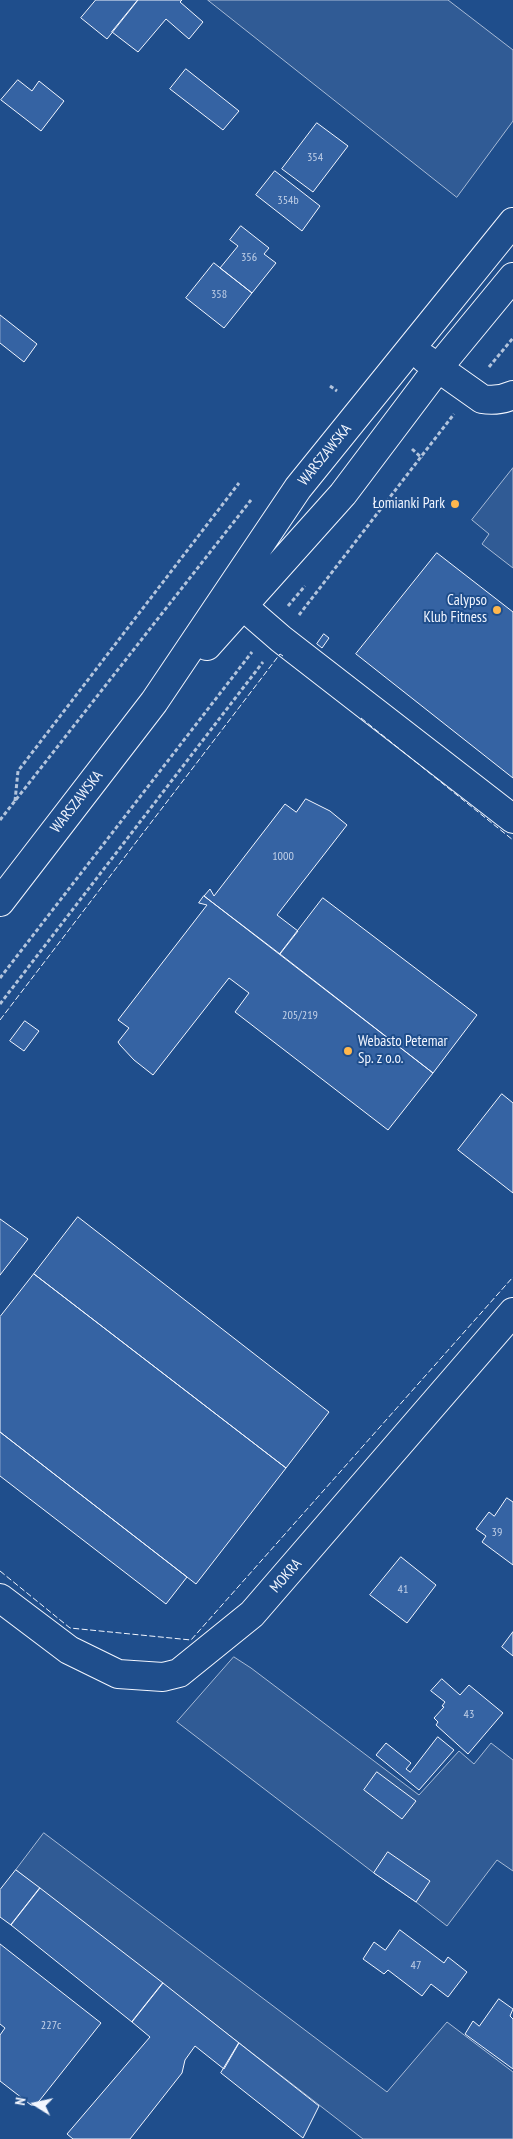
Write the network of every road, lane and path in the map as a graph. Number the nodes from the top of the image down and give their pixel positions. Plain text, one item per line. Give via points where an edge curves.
1 (513, 222) edge
2 (513, 277) edge
3 (513, 338) edge
4 (411, 348) junction
5 (438, 368) junction
6 (470, 391) junction
7 (513, 395) edge
8 (239, 483) dead end
9 (255, 494) dead end
10 (281, 514) junction
11 (308, 534) junction
12 (244, 607) junction
13 (281, 639) junction
14 (154, 702) junction
15 (15, 801) junction
16 (0, 820) edge
17 (513, 820) edge
18 (0, 902) edge
19 (0, 1004) edge
20 (513, 1312) edge
21 (0, 1598) edge

1 - 4 street, WARSZAWSKA
2 - 5 street, WARSZAWSKA
3 - 6 path
4 - 5 street
4 - 10 street, WARSZAWSKA via 298,488
5 - 6 street
5 - 11 street, WARSZAWSKA via 343,494
6 - 7 street via 492,401
6 - 13 path
8 - 15 path via 18,771
9 - 15 path
10 - 11 street
10 - 14 street, WARSZAWSKA
11 - 12 street, WARSZAWSKA
12 - 13 street
12 - 14 street, WARSZAWSKA
13 - 17 street
13 - 19 path
14 - 18 street, WARSZAWSKA
15 - 16 path
20 - 21 street, MOKRA via 252,1614 179,1673 163,1677 118,1674 69,1650

